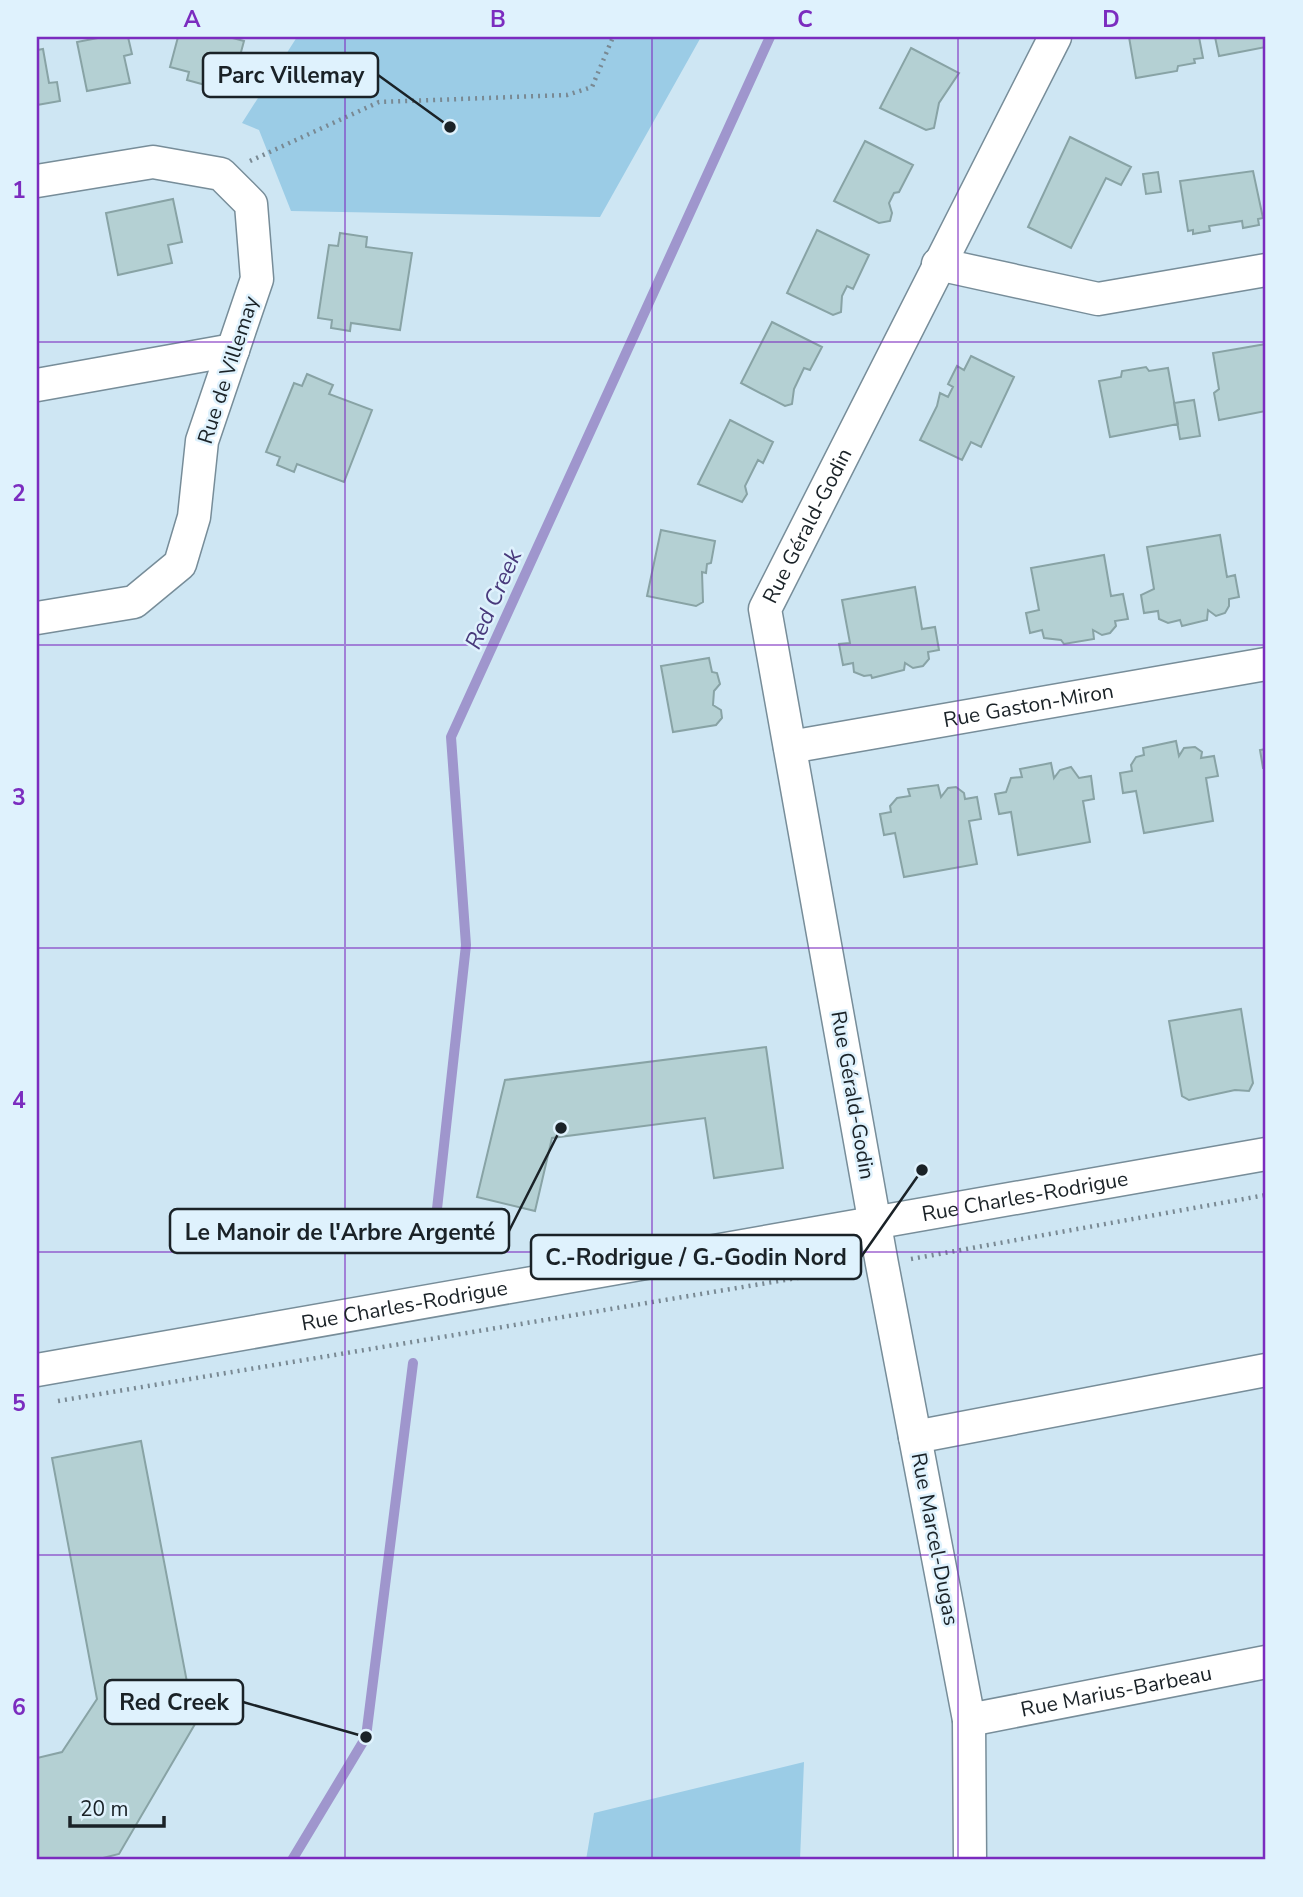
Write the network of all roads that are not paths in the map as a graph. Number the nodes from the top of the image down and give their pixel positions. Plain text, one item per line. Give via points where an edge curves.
1 (1055, 37) edge
2 (37, 181) edge
3 (938, 264) junction
4 (1266, 270) edge
5 (233, 349) junction
6 (37, 385) edge
7 (37, 618) edge
8 (1266, 664) edge
9 (790, 747) junction
10 (1266, 1154) edge
11 (876, 1220) junction
12 (37, 1370) edge
13 (1266, 1370) edge
14 (915, 1437) junction
15 (1266, 1662) edge
16 (969, 1720) junction
17 (970, 1860) edge

1 - 3 street, Rue Gérald-Godin
2 - 5 street, Rue de Villemay via 153,162 221,174 251,204 257,279
3 - 4 street via 1098,299
3 - 9 street, Rue Gérald-Godin via 765,609
5 - 6 street
5 - 7 street, Rue de Villemay via 202,441 194,517 180,564 134,602
8 - 9 street, Rue Gaston-Miron
9 - 11 street, Rue Gérald-Godin
10 - 11 street, Rue Charles-Rodrigue
11 - 12 street, Rue Charles-Rodrigue
11 - 14 street, Rue Marcel-Dugas
13 - 14 street
14 - 16 street, Rue Marcel-Dugas
15 - 16 street, Rue Marius-Barbeau
16 - 17 street, Rue Marcel-Dugas

